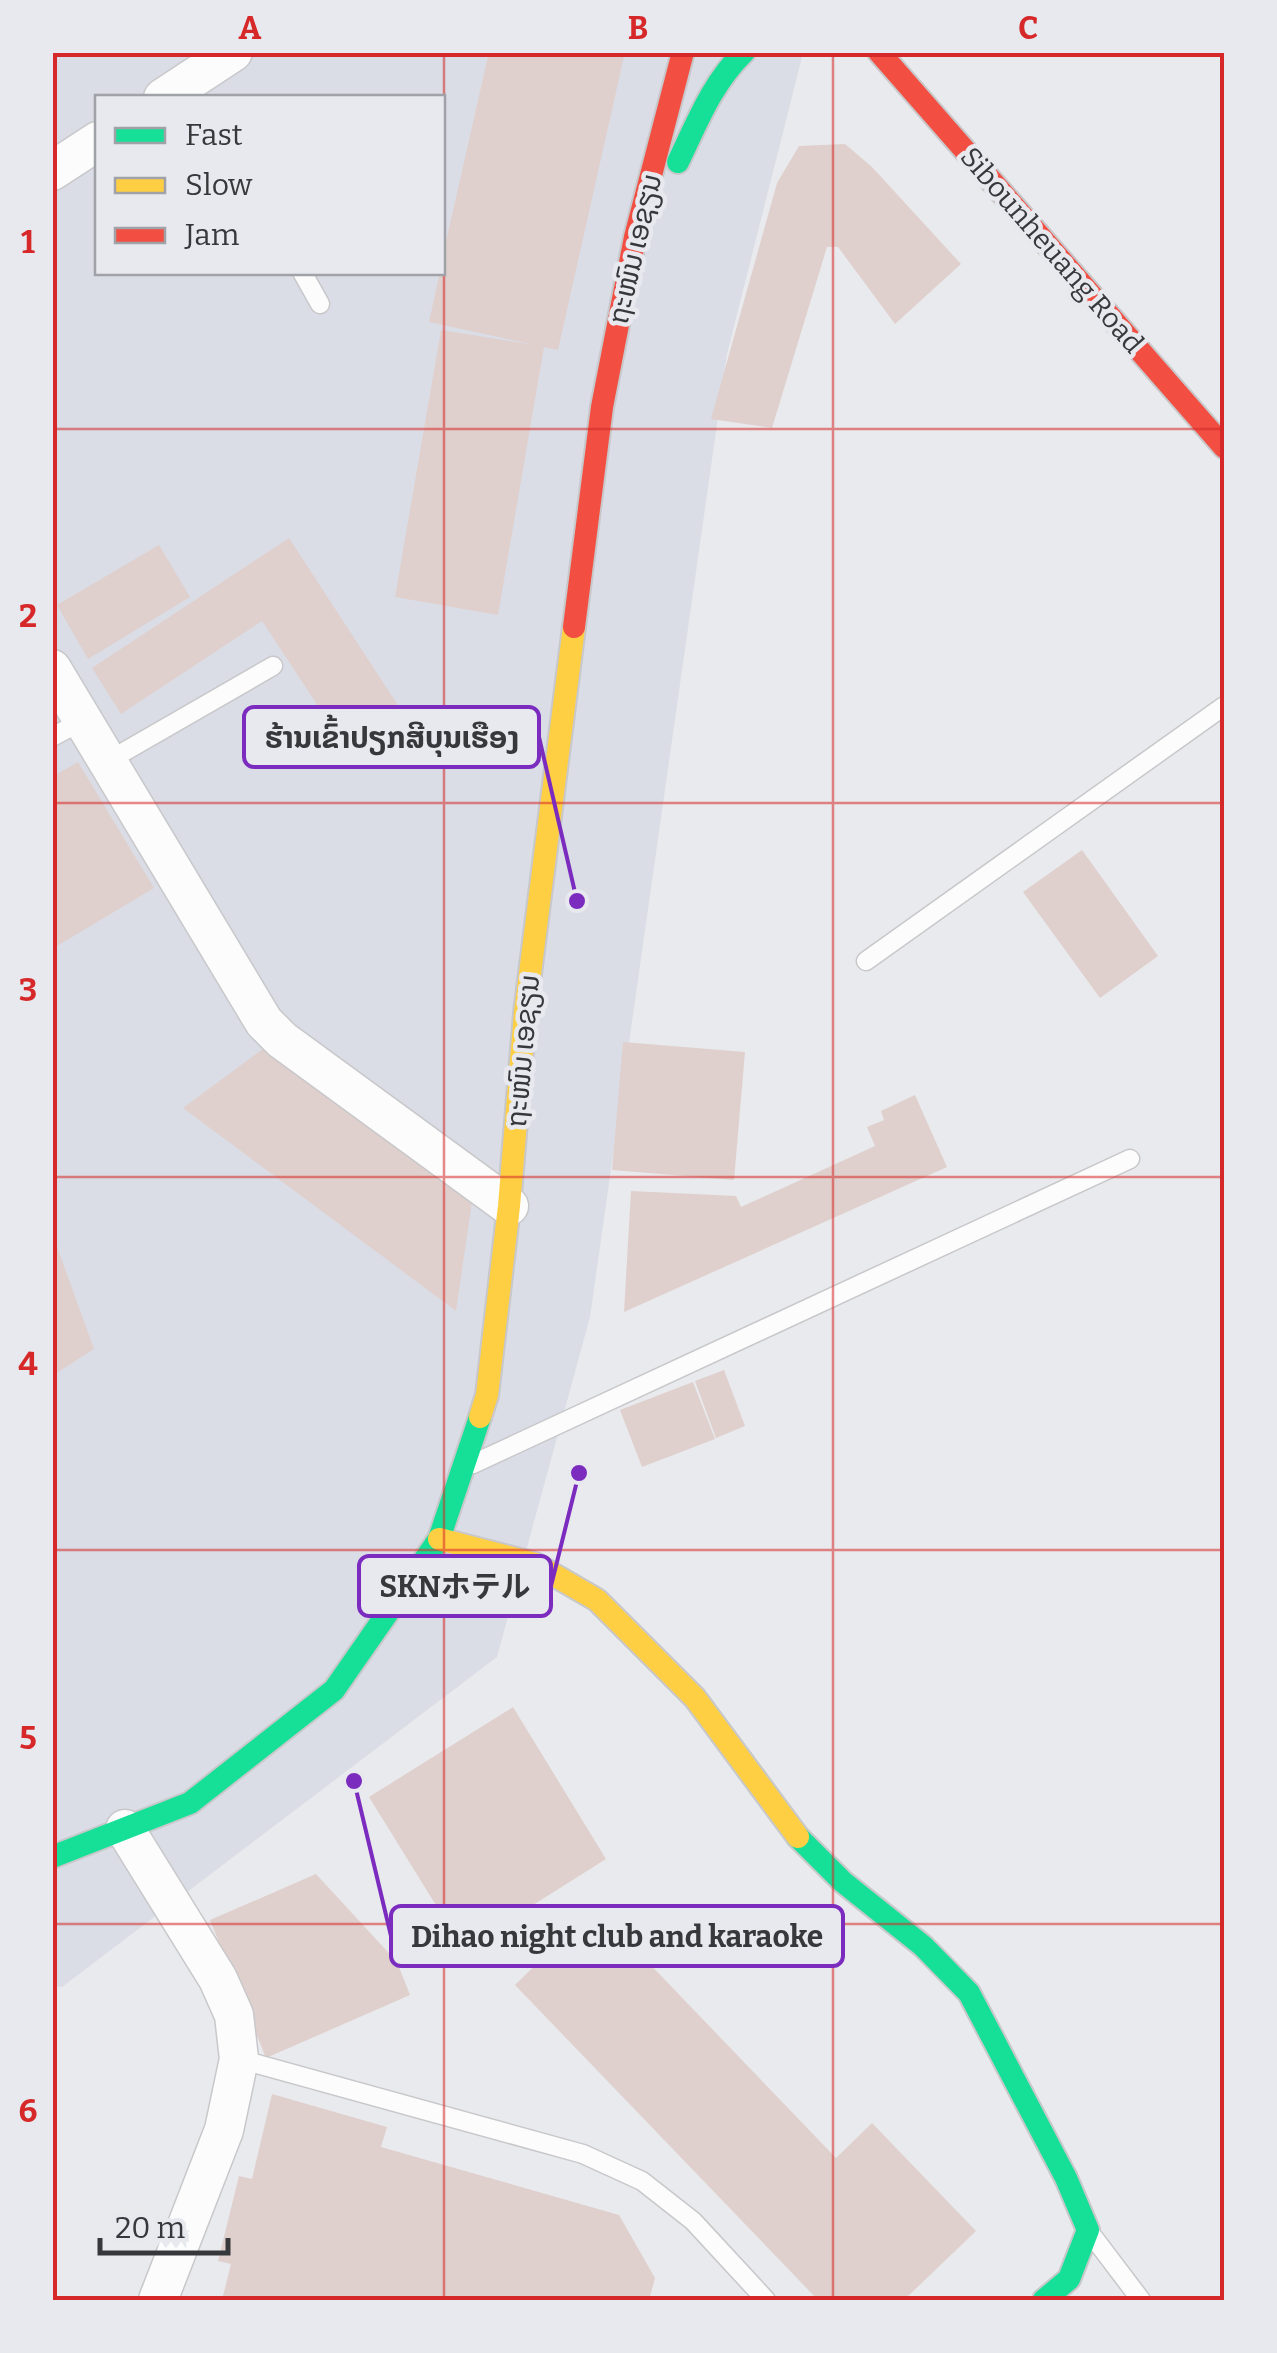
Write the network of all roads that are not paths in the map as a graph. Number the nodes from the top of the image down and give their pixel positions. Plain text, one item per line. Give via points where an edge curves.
1 (233, 52) edge
2 (684, 52) edge
3 (744, 52) edge
4 (858, 52) edge
5 (879, 52) edge
6 (900, 76) junction
7 (186, 91) edge
8 (95, 143) edge
9 (52, 171) edge
10 (635, 236) junction
11 (304, 275) edge
12 (320, 304) dead end
13 (1224, 446) edge
14 (272, 666) dead end
15 (52, 669) edge
16 (1224, 706) edge
17 (67, 729) edge
18 (108, 762) junction
19 (866, 962) dead end
20 (1130, 1159) dead end
21 (509, 1206) junction
22 (462, 1469) junction
23 (439, 1539) junction
24 (125, 1829) junction
25 (52, 1857) edge
26 (239, 2059) junction
27 (1088, 2230) junction
28 (158, 2300) edge
29 (766, 2300) edge
30 (1044, 2300) edge
31 (1141, 2300) edge

1 - 7 street
2 - 10 main road, ຖະໜົນ ເອຊຽນ
3 - 10 main road via 710,98
4 - 6 main road
5 - 6 main road, Sibounheuang Road
6 - 13 main road, Sibounheuang Road
8 - 9 street
10 - 21 main road, ຖະໜົນ ເອຊຽນ via 602,407 578,587 525,1013
11 - 12 lane
14 - 18 lane
15 - 17 street
16 - 19 lane
17 - 18 street
18 - 21 street via 264,1022
20 - 22 lane
21 - 22 main road, ຖະໜົນ ເອຊຽນ via 487,1395
22 - 23 main road, ຖະໜົນ ເອຊຽນ
23 - 24 main road, ຖະໜົນ ເອຊຽນ via 334,1690 190,1803
23 - 27 main road via 535,1564 598,1600 695,1698 807,1848 969,1992
24 - 25 main road, ຖະໜົນ ເອຊຽນ
24 - 26 street via 218,1979 234,2015
26 - 28 street via 224,2130
26 - 29 lane via 598,2160 642,2181 694,2221
27 - 30 main road via 1069,2279
27 - 31 lane

